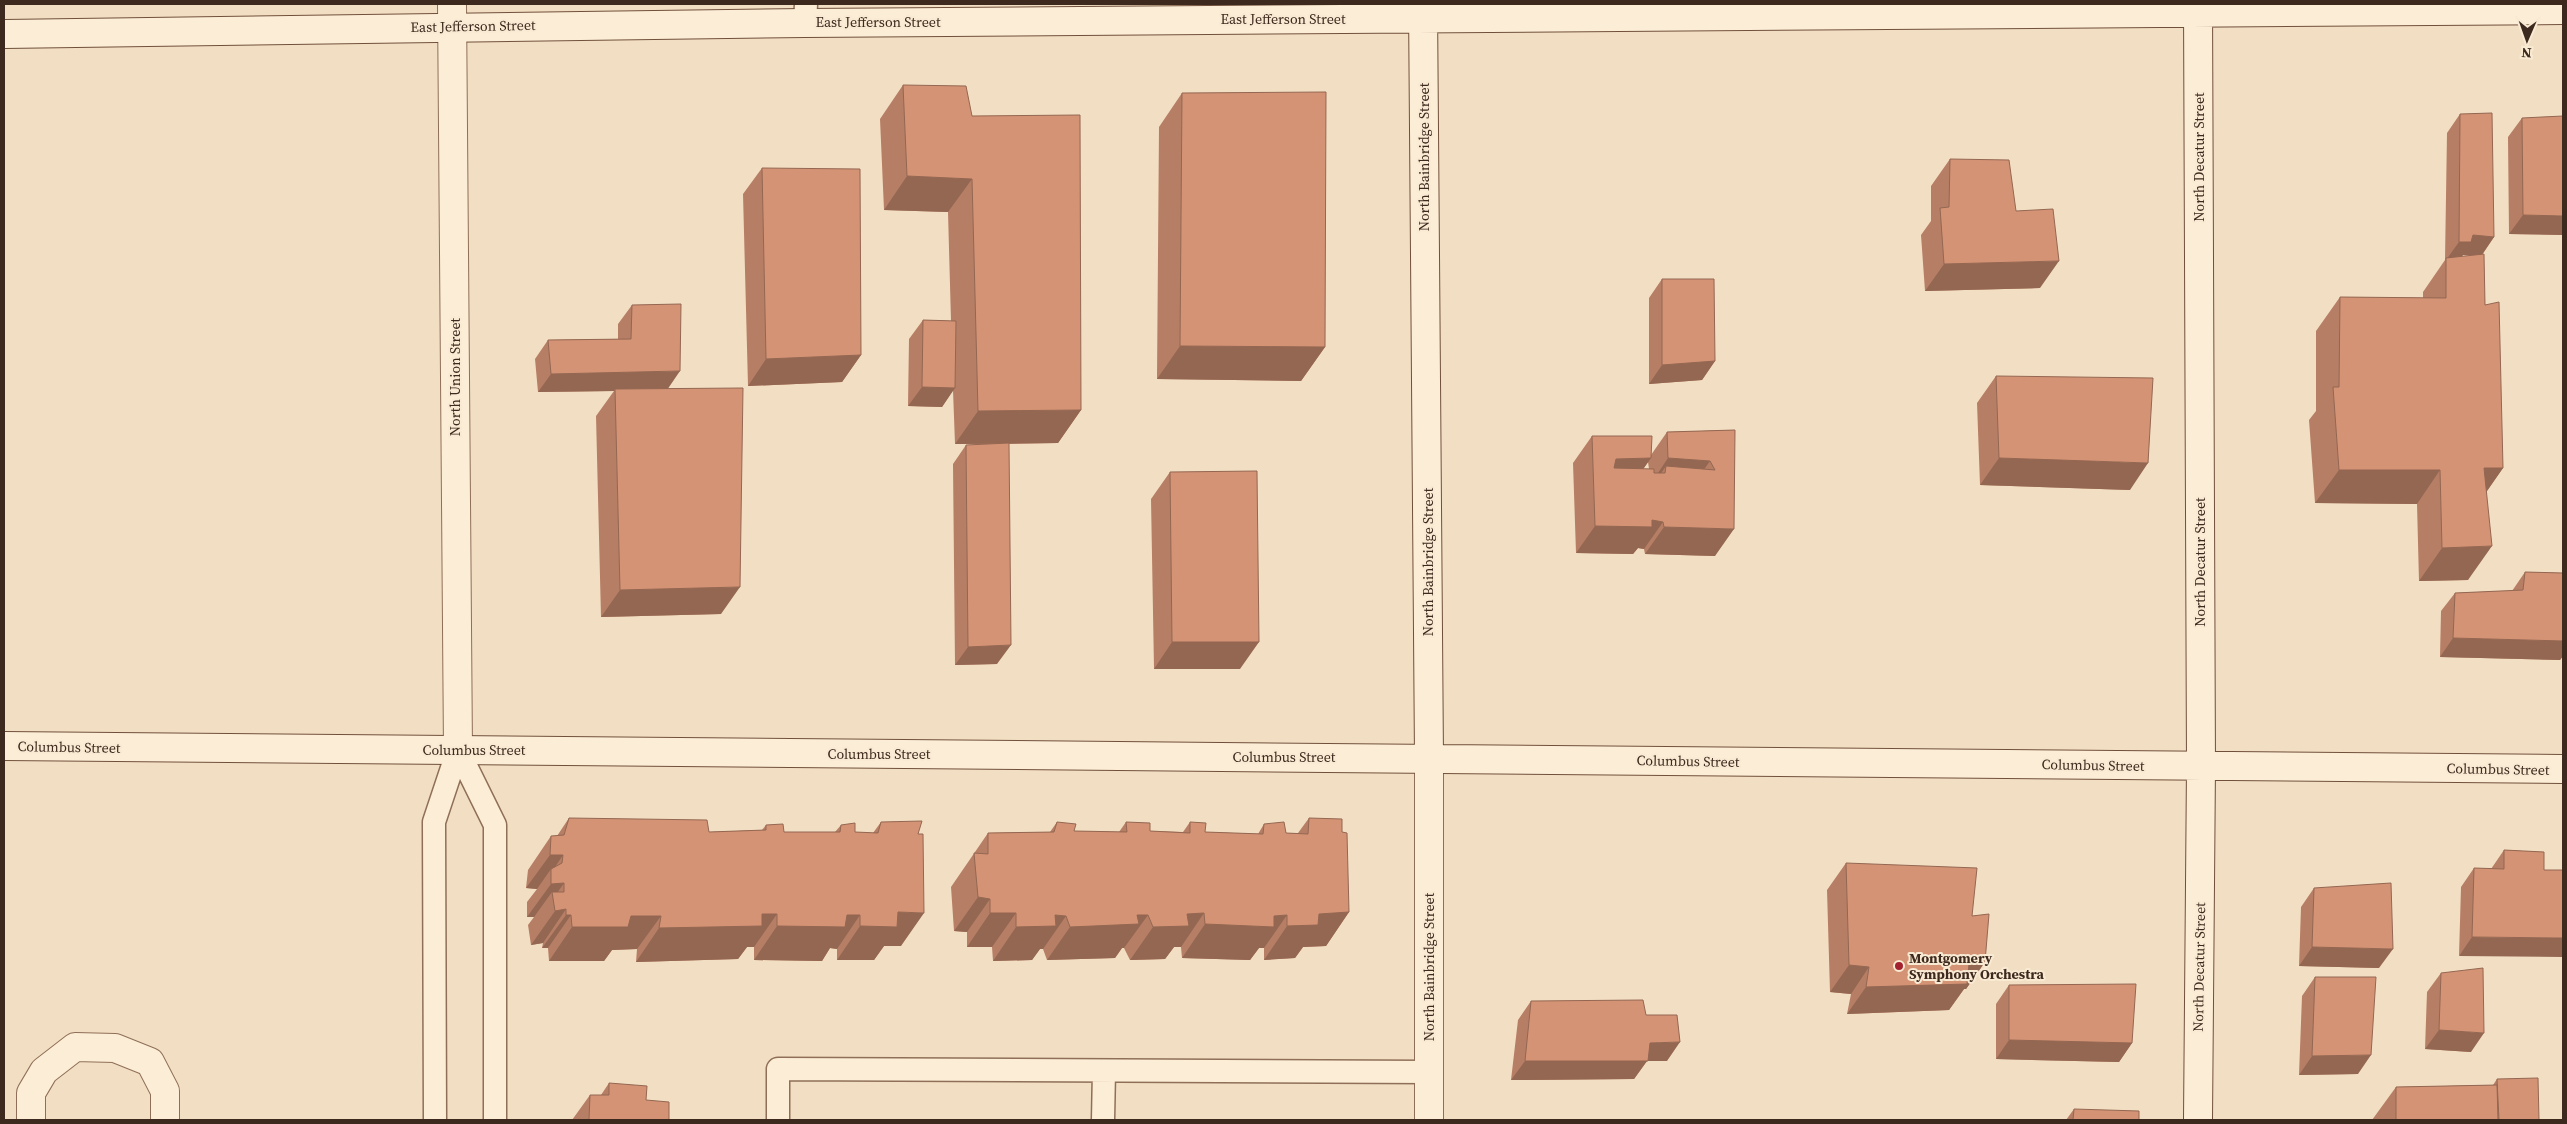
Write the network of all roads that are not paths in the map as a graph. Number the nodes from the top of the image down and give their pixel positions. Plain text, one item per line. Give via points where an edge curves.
1 (2198, 8) edge
2 (2563, 10) edge
3 (1423, 11) edge
4 (1015, 12) edge
5 (805, 13) edge
6 (453, 15) edge
7 (4, 34) edge
8 (4, 746) edge
9 (458, 750) junction
10 (1429, 758) junction
11 (2201, 766) junction
12 (2563, 769) edge
13 (1104, 1071) junction
14 (1429, 1072) junction
15 (31, 1120) edge
16 (165, 1120) edge
17 (435, 1120) edge
18 (496, 1120) edge
19 (778, 1120) edge
20 (1104, 1120) edge
21 (1428, 1120) edge
22 (2198, 1120) edge

1 - 2 main road, East Jefferson Street
1 - 3 main road, East Jefferson Street
1 - 11 main road, North Decatur Street
3 - 4 main road, East Jefferson Street
3 - 10 main road, North Bainbridge Street
4 - 5 main road, East Jefferson Street
5 - 6 main road, East Jefferson Street
6 - 7 main road, East Jefferson Street
6 - 9 main road, North Union Street
8 - 9 main road, Columbus Street
9 - 10 main road, Columbus Street
9 - 17 lane via 434,822
9 - 18 lane via 495,825
10 - 11 main road, Columbus Street
10 - 14 main road, North Bainbridge Street
11 - 12 main road, Columbus Street
11 - 22 main road, North Decatur Street
13 - 14 lane
13 - 19 lane via 778,1069
13 - 20 lane
14 - 21 main road, North Bainbridge Street
15 - 16 main road via 31,1093 44,1071 75,1046 115,1048 150,1062 165,1091

